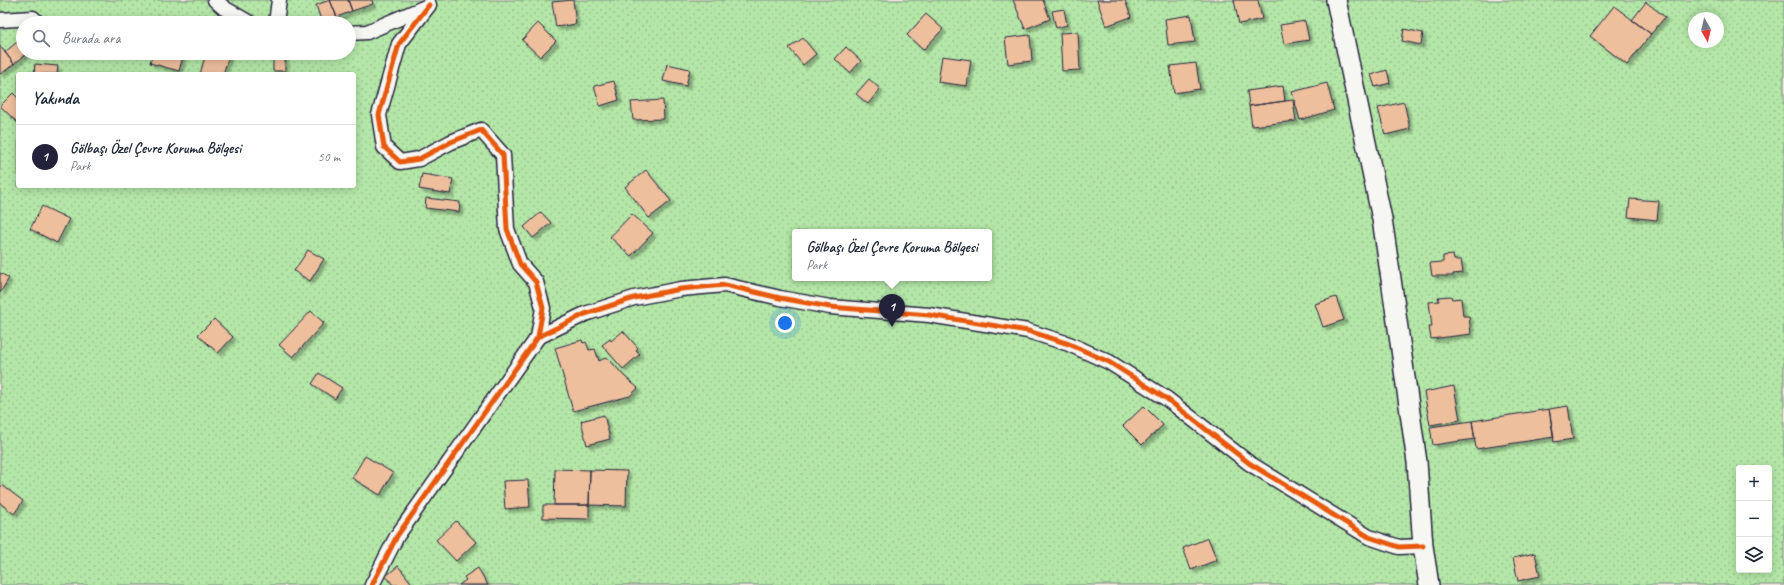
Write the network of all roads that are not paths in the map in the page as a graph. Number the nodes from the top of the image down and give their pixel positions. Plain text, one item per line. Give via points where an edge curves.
1 (215, 0) edge
2 (280, 0) edge
3 (1336, 0) edge
4 (431, 3) edge
5 (238, 16) edge
6 (277, 16) edge
7 (16, 19) edge
8 (0, 20) edge
9 (356, 33) edge
10 (538, 337) junction
11 (1423, 546) junction
12 (372, 585) edge
13 (1429, 585) edge

1 - 5 street
2 - 6 street
3 - 11 street via 1382,219 1417,462
4 - 9 street via 367,32
4 - 10 street via 399,44 379,115 384,147 400,162 419,159 481,130 503,155 508,229 520,264 536,282 543,308
7 - 8 street
10 - 11 street via 585,314 634,298 681,289 725,285 830,307 929,315 1028,331 1069,344 1109,362 1167,399 1249,463 1369,537 1398,547
10 - 12 street via 397,536
11 - 13 street

